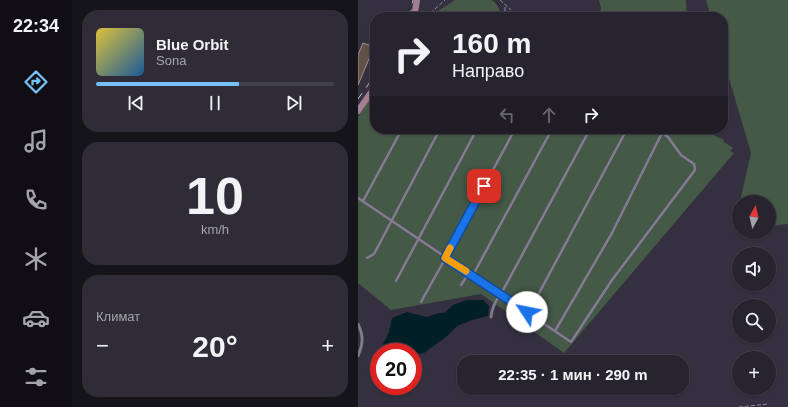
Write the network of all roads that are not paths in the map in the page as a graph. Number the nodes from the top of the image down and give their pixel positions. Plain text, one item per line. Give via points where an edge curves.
1 (417, 0) edge
2 (415, 12) edge
3 (370, 94) edge
4 (358, 111) edge
5 (399, 134) edge
6 (437, 134) edge
7 (474, 134) edge
8 (511, 134) edge
9 (549, 134) edge
10 (587, 134) edge
11 (624, 134) edge
12 (662, 134) edge
13 (664, 134) edge
14 (358, 198) edge
15 (363, 201) junction
16 (392, 220) junction
17 (419, 239) junction
18 (368, 258) dead end
19 (445, 258) junction
20 (469, 273) junction
21 (473, 276) junction
22 (396, 281) dead end
23 (461, 285) dead end
24 (501, 294) junction
25 (420, 302) dead end
26 (527, 312) junction
27 (491, 317) dead end
28 (358, 324) edge
29 (555, 331) junction
30 (358, 356) edge

1 - 2 street
3 - 4 street
5 - 15 lane
6 - 16 lane
7 - 17 lane
8 - 19 lane
9 - 21 lane
10 - 24 lane
11 - 26 lane
12 - 29 lane via 612,233
13 - 29 lane via 680,155 694,164 695,170 612,280 571,342
14 - 15 lane
15 - 16 lane
16 - 17 lane
16 - 18 lane via 374,254
17 - 19 lane
17 - 22 lane
19 - 20 lane
19 - 25 lane
20 - 21 lane
20 - 23 lane
21 - 24 lane
24 - 26 lane
24 - 27 lane via 492,309
26 - 29 lane
28 - 30 lane via 363,339

